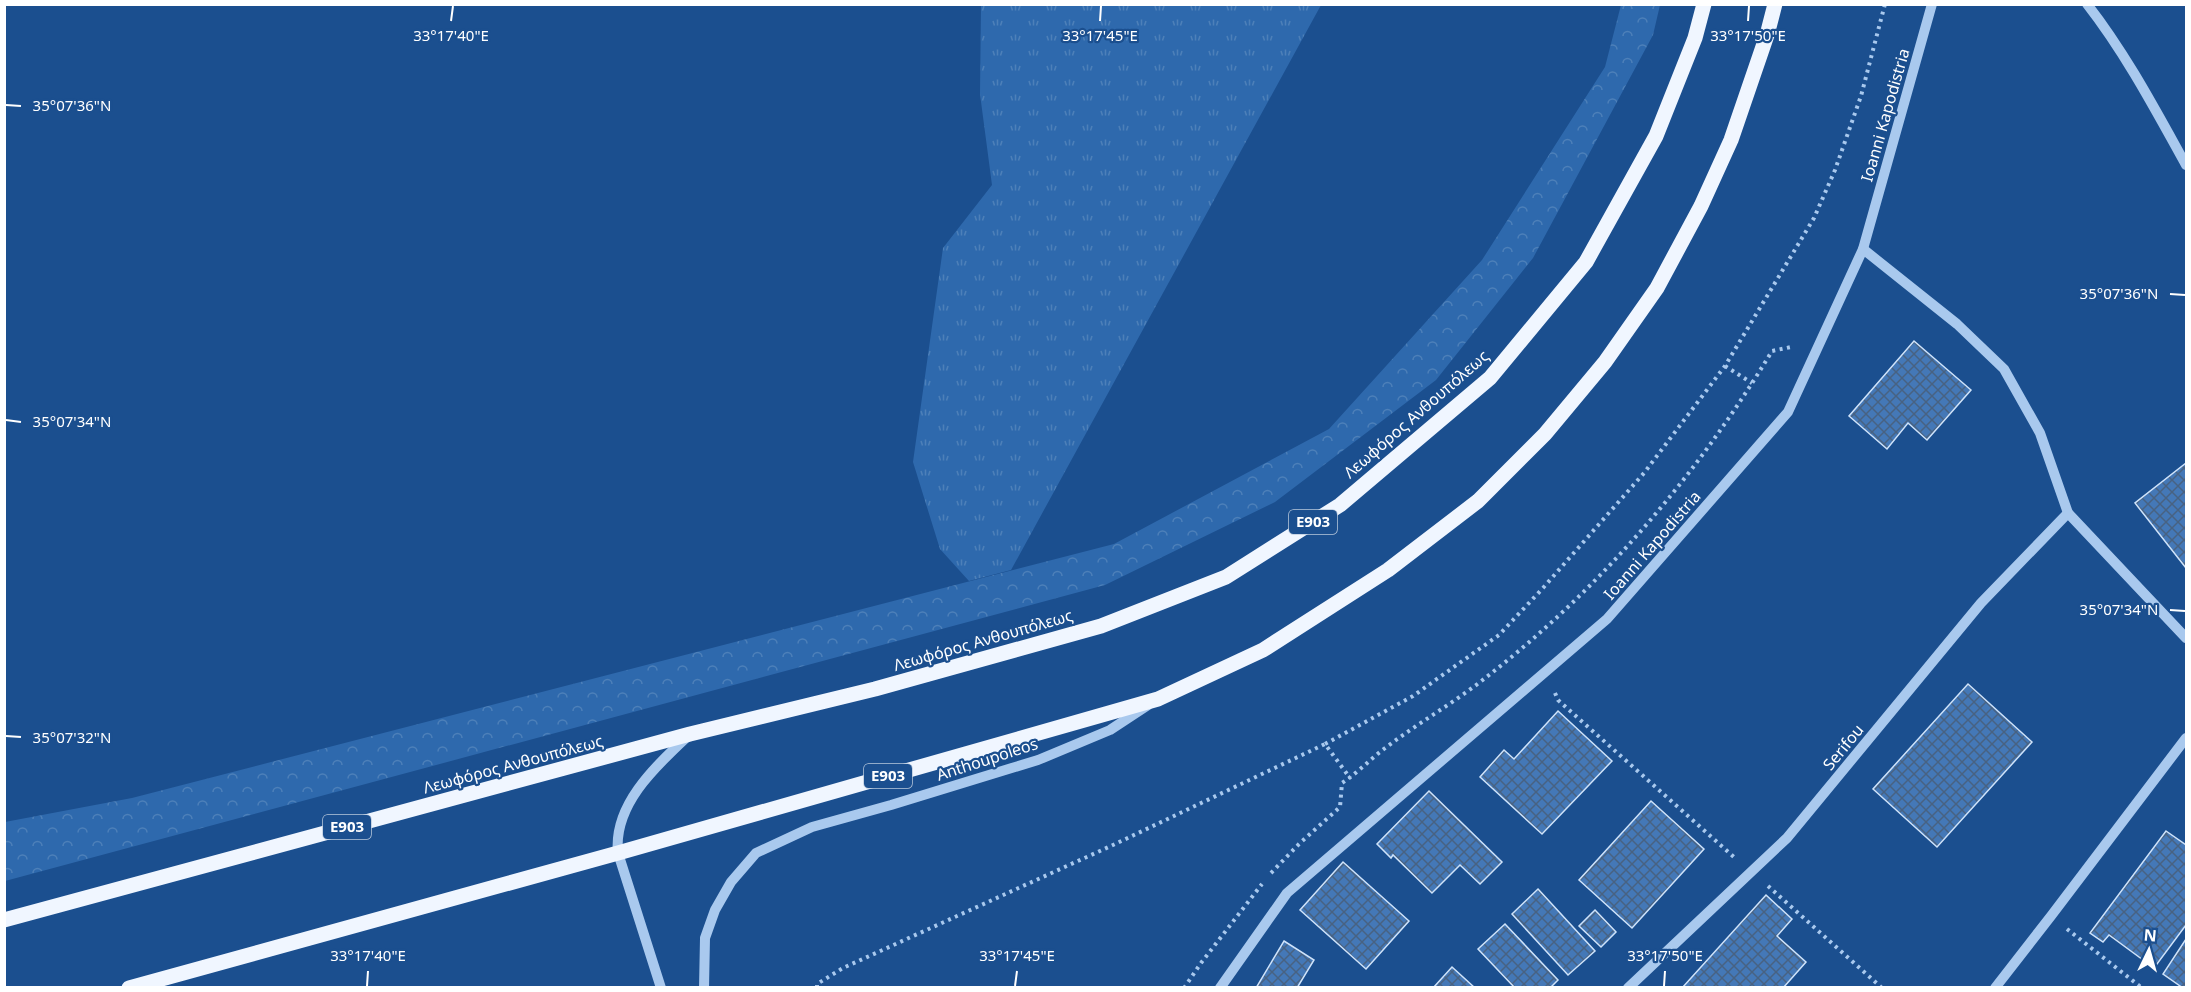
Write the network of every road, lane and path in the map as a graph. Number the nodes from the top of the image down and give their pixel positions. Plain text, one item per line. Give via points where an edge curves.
1 (1704, 4) edge
2 (1775, 4) edge
3 (1885, 4) edge
4 (1932, 4) edge
5 (2087, 4) edge
6 (2187, 165) edge
7 (1863, 249) junction
8 (1796, 338) dead end
9 (1725, 366) junction
10 (1753, 383) junction
11 (2068, 513) junction
12 (2187, 638) edge
13 (1158, 699) junction
14 (1558, 700) dead end
15 (690, 734) junction
16 (2187, 738) edge
17 (1325, 744) junction
18 (1350, 778) junction
19 (618, 853) junction
20 (1751, 872) junction
21 (2051, 916) junction
22 (4, 920) edge
23 (129, 987) edge
24 (661, 987) edge
25 (704, 987) edge
26 (817, 987) edge
27 (1184, 987) edge
28 (1220, 987) edge
29 (1628, 987) edge
30 (1882, 987) edge
31 (1995, 987) edge
32 (2142, 987) edge

1 - 15 main road, Λεωφόρος Ανθουπόλεως / E903 via 1695,38 1656,136 1586,262 1490,378 1340,505 1226,577 1101,626 875,689
2 - 13 main road, E903 via 1731,140 1663,278 1605,362 1545,434 1478,501 1388,570 1263,650
3 - 9 path via 1861,96 1814,219
4 - 7 street, Ioanni Kapodistria
5 - 6 street
7 - 11 street via 1957,324 2004,369 2040,433
7 - 28 street, Ioanni Kapodistria via 1788,412 1607,619 1287,893
8 - 10 path via 1791,346 1772,351
9 - 10 path
9 - 17 path via 1644,473 1499,635 1413,696
10 - 18 path via 1670,497 1572,602 1489,676 1387,746
11 - 12 street
11 - 20 street, Serifou via 1981,603 1787,838
13 - 19 main road, E903
13 - 25 street, Anthoupoleos via 1110,730 1038,760 812,827 756,853 731,882 715,910 705,938
14 - 20 path
15 - 19 street via 645,779 629,805 620,824
15 - 22 main road, Λεωφόρος Ανθουπόλεως / E903
16 - 21 street
17 - 18 path
17 - 26 path via 843,968
18 - 27 path via 1342,783 1340,807 1268,877
19 - 23 main road, E903
19 - 24 street
20 - 29 street, Serifou
20 - 30 path
21 - 31 street
21 - 32 path

